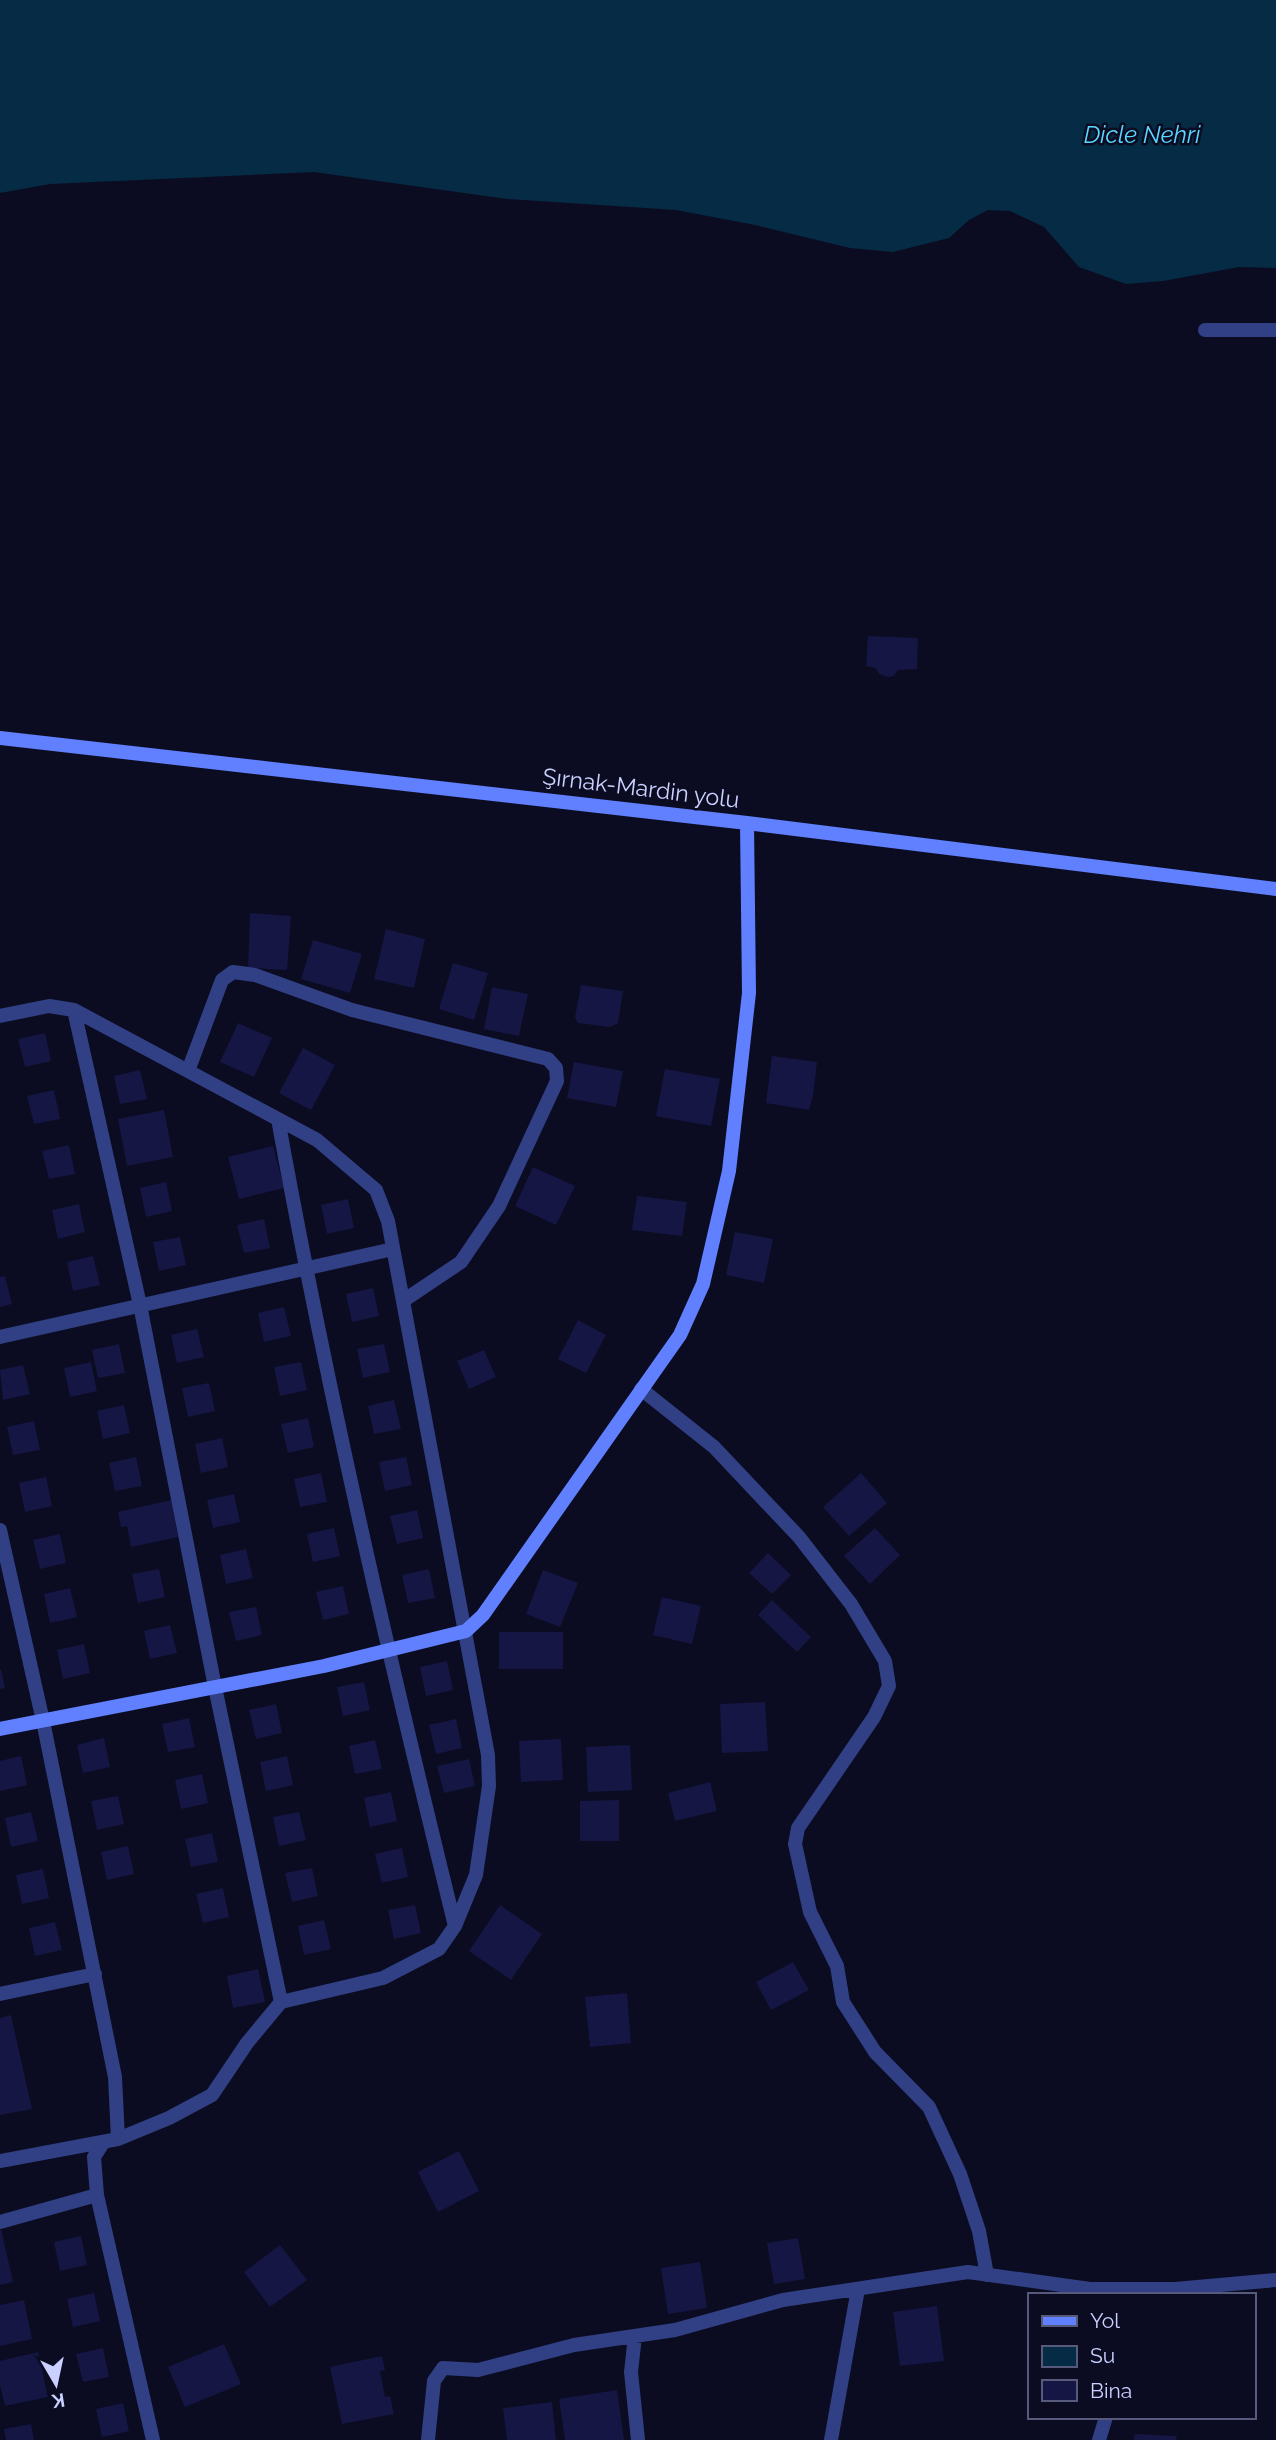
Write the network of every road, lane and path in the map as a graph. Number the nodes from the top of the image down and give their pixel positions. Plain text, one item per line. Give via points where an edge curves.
1 (1205, 330) dead end
2 (1276, 330) edge
3 (0, 738) edge
4 (747, 823) junction
5 (1276, 889) edge
6 (74, 1010) junction
7 (0, 1016) edge
8 (188, 1071) junction
9 (278, 1119) junction
10 (393, 1249) junction
11 (305, 1269) junction
12 (403, 1301) junction
13 (141, 1305) junction
14 (0, 1337) edge
15 (641, 1388) junction
16 (0, 1530) edge
17 (466, 1631) junction
18 (387, 1650) junction
19 (215, 1687) junction
20 (43, 1721) junction
21 (0, 1729) edge
22 (455, 1926) junction
23 (94, 1974) junction
24 (0, 1994) edge
25 (281, 2002) junction
26 (118, 2139) junction
27 (103, 2143) junction
28 (0, 2161) edge
29 (97, 2195) junction
30 (0, 2222) edge
31 (987, 2275) junction
32 (1276, 2280) edge
33 (858, 2289) junction
34 (1134, 2292) edge
35 (635, 2336) junction
36 (1105, 2419) edge
37 (153, 2440) edge
38 (428, 2440) edge
39 (638, 2440) edge
40 (831, 2440) edge
41 (1099, 2440) edge

1 - 2 street
3 - 4 street, Şırnak-Mardin yolu
4 - 5 street, Şırnak-Mardin yolu
4 - 15 street via 749,993 729,1171 703,1284 680,1335
6 - 7 street via 50,1006
6 - 8 street
6 - 13 street
8 - 9 street
8 - 12 street via 222,979 233,972 255,975 352,1010 548,1059 556,1068 557,1081 499,1206 461,1262
9 - 10 street via 317,1140 376,1191
9 - 11 street
10 - 11 street
10 - 12 street
11 - 13 street
11 - 18 street
12 - 17 street
13 - 14 street
13 - 19 street
15 - 17 street via 482,1615
15 - 31 street via 714,1447 799,1537 851,1604 885,1661 888,1686 874,1717 798,1828 795,1844 810,1912 837,1966 844,2002 875,2052 929,2107 960,2174 979,2231
16 - 20 street
17 - 18 street
17 - 22 street via 488,1755 489,1786 477,1875
18 - 19 street
18 - 22 street
19 - 20 street
19 - 25 street
20 - 21 street
20 - 23 street
22 - 25 street via 439,1949 383,1978
23 - 24 street
23 - 26 street via 116,2077
25 - 26 street via 212,2095
26 - 27 street
27 - 28 street
27 - 29 street via 94,2157
29 - 30 street
29 - 37 street
31 - 33 street via 968,2272
31 - 34 street
32 - 34 street
33 - 35 street via 783,2300 675,2330
33 - 40 street
35 - 38 street via 574,2345 478,2370 443,2368 434,2381
35 - 39 street via 631,2372
36 - 41 street

